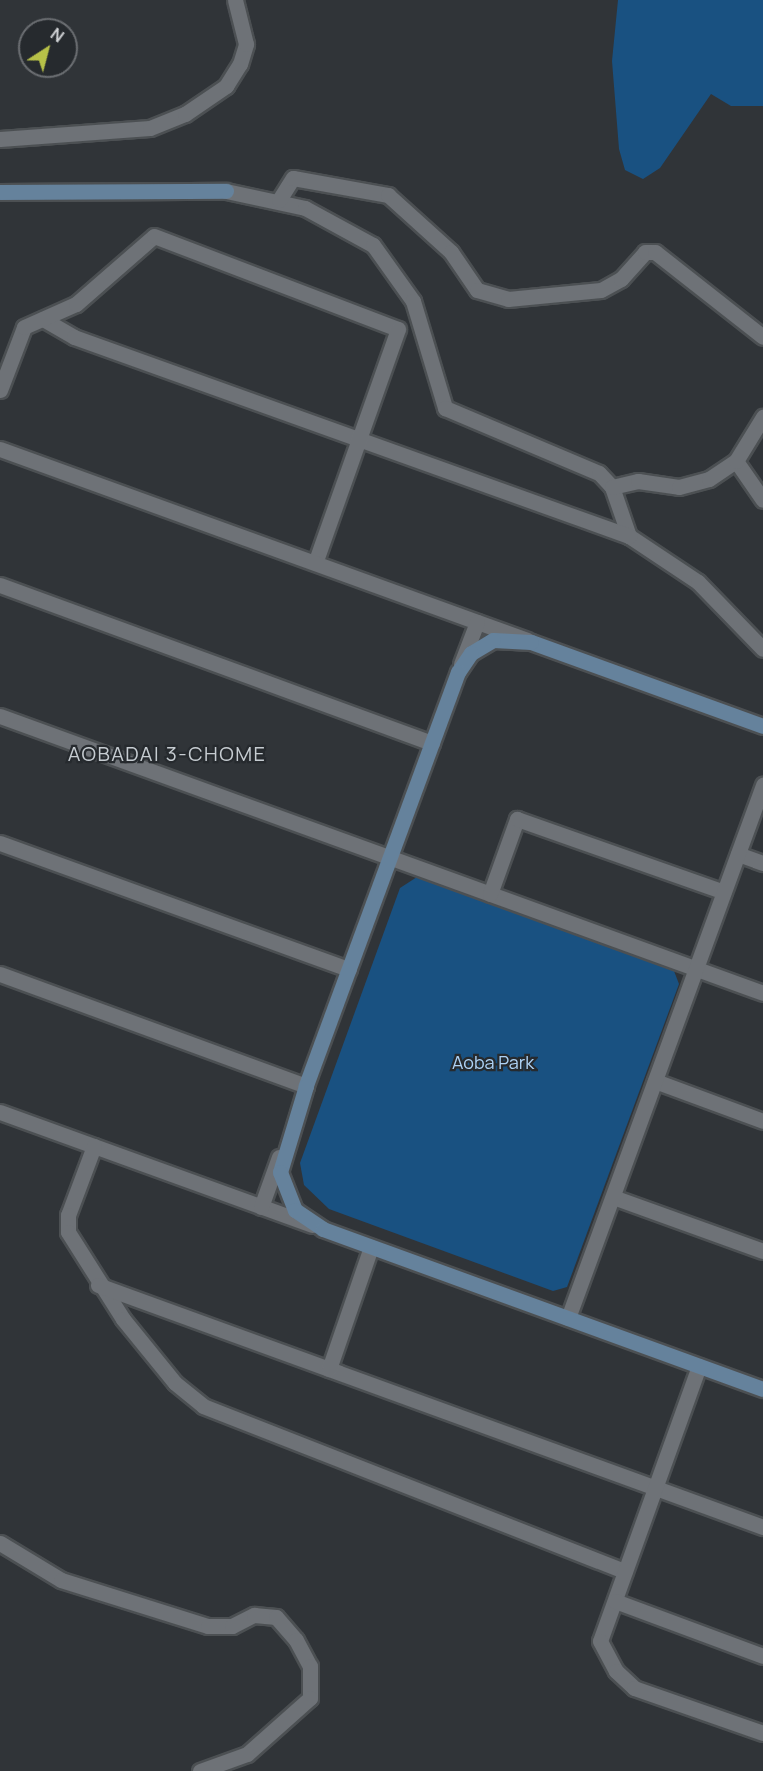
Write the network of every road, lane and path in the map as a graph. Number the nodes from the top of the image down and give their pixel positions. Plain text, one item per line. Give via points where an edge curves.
1 (235, 0) edge
2 (0, 139) edge
3 (0, 192) edge
4 (279, 200) junction
5 (43, 319) junction
6 (763, 337) edge
7 (0, 390) edge
8 (763, 417) edge
9 (359, 438) junction
10 (0, 449) edge
11 (736, 461) junction
12 (612, 487) junction
13 (763, 500) edge
14 (629, 536) junction
15 (315, 564) junction
16 (0, 585) edge
17 (477, 622) junction
18 (531, 642) junction
19 (763, 649) edge
20 (458, 672) junction
21 (0, 716) edge
22 (763, 726) edge
23 (432, 743) junction
24 (763, 785) edge
25 (0, 843) edge
26 (738, 854) junction
27 (390, 858) junction
28 (763, 863) edge
29 (724, 892) junction
30 (490, 894) junction
31 (348, 969) junction
32 (696, 969) junction
33 (0, 974) edge
34 (763, 993) edge
35 (655, 1082) junction
36 (306, 1086) junction
37 (0, 1112) edge
38 (763, 1121) edge
39 (94, 1146) junction
40 (284, 1146) junction
41 (613, 1197) junction
42 (261, 1207) junction
43 (323, 1229) junction
44 (372, 1247) junction
45 (763, 1251) edge
46 (97, 1285) junction
47 (568, 1318) junction
48 (699, 1366) junction
49 (329, 1369) junction
50 (763, 1389) edge
51 (655, 1488) junction
52 (763, 1527) edge
53 (0, 1543) edge
54 (626, 1571) junction
55 (615, 1601) junction
56 (763, 1656) edge
57 (763, 1733) edge
58 (200, 1771) edge

1 - 2 street via 246,44 237,70 226,86 185,114 150,128
3 - 4 street via 226,191
4 - 6 street via 292,178 388,195 451,252 477,290 508,299 602,290 621,279 645,252 655,252
4 - 12 street via 348,227 392,265 419,316 435,387 445,408 591,468
5 - 7 street via 24,327
5 - 9 street via 74,336
5 - 9 street via 76,304 154,236 398,328
8 - 11 street
9 - 14 street
9 - 15 street
10 - 15 street
11 - 12 street via 687,486 638,481
11 - 13 street
12 - 14 street
14 - 19 street via 698,582
15 - 17 street
16 - 23 street
17 - 18 street
17 - 20 street
18 - 20 street via 493,640 471,653
18 - 22 street
20 - 23 street
21 - 27 street
23 - 27 street
24 - 26 street
25 - 31 street
26 - 28 street
26 - 29 street
27 - 30 street
27 - 31 street
29 - 30 street via 517,819
29 - 32 street
30 - 32 street
31 - 36 street
32 - 34 street
32 - 35 street
33 - 36 street
35 - 38 street
35 - 41 street
36 - 40 street
37 - 39 street
39 - 42 street
39 - 46 street via 68,1215 68,1232
40 - 42 street
40 - 43 street via 280,1172 287,1199
41 - 45 street
41 - 47 street
42 - 43 street
43 - 44 street
44 - 47 street
44 - 49 street
46 - 49 street
46 - 54 street via 175,1383 203,1406
47 - 48 street
48 - 50 street
48 - 51 street
49 - 51 street
51 - 52 street
51 - 54 street
53 - 58 street via 61,1580 208,1626 232,1626 254,1615 276,1617 297,1640 310,1666 310,1698 248,1754
54 - 55 street
55 - 56 street
55 - 57 street via 600,1641 616,1671 634,1688

